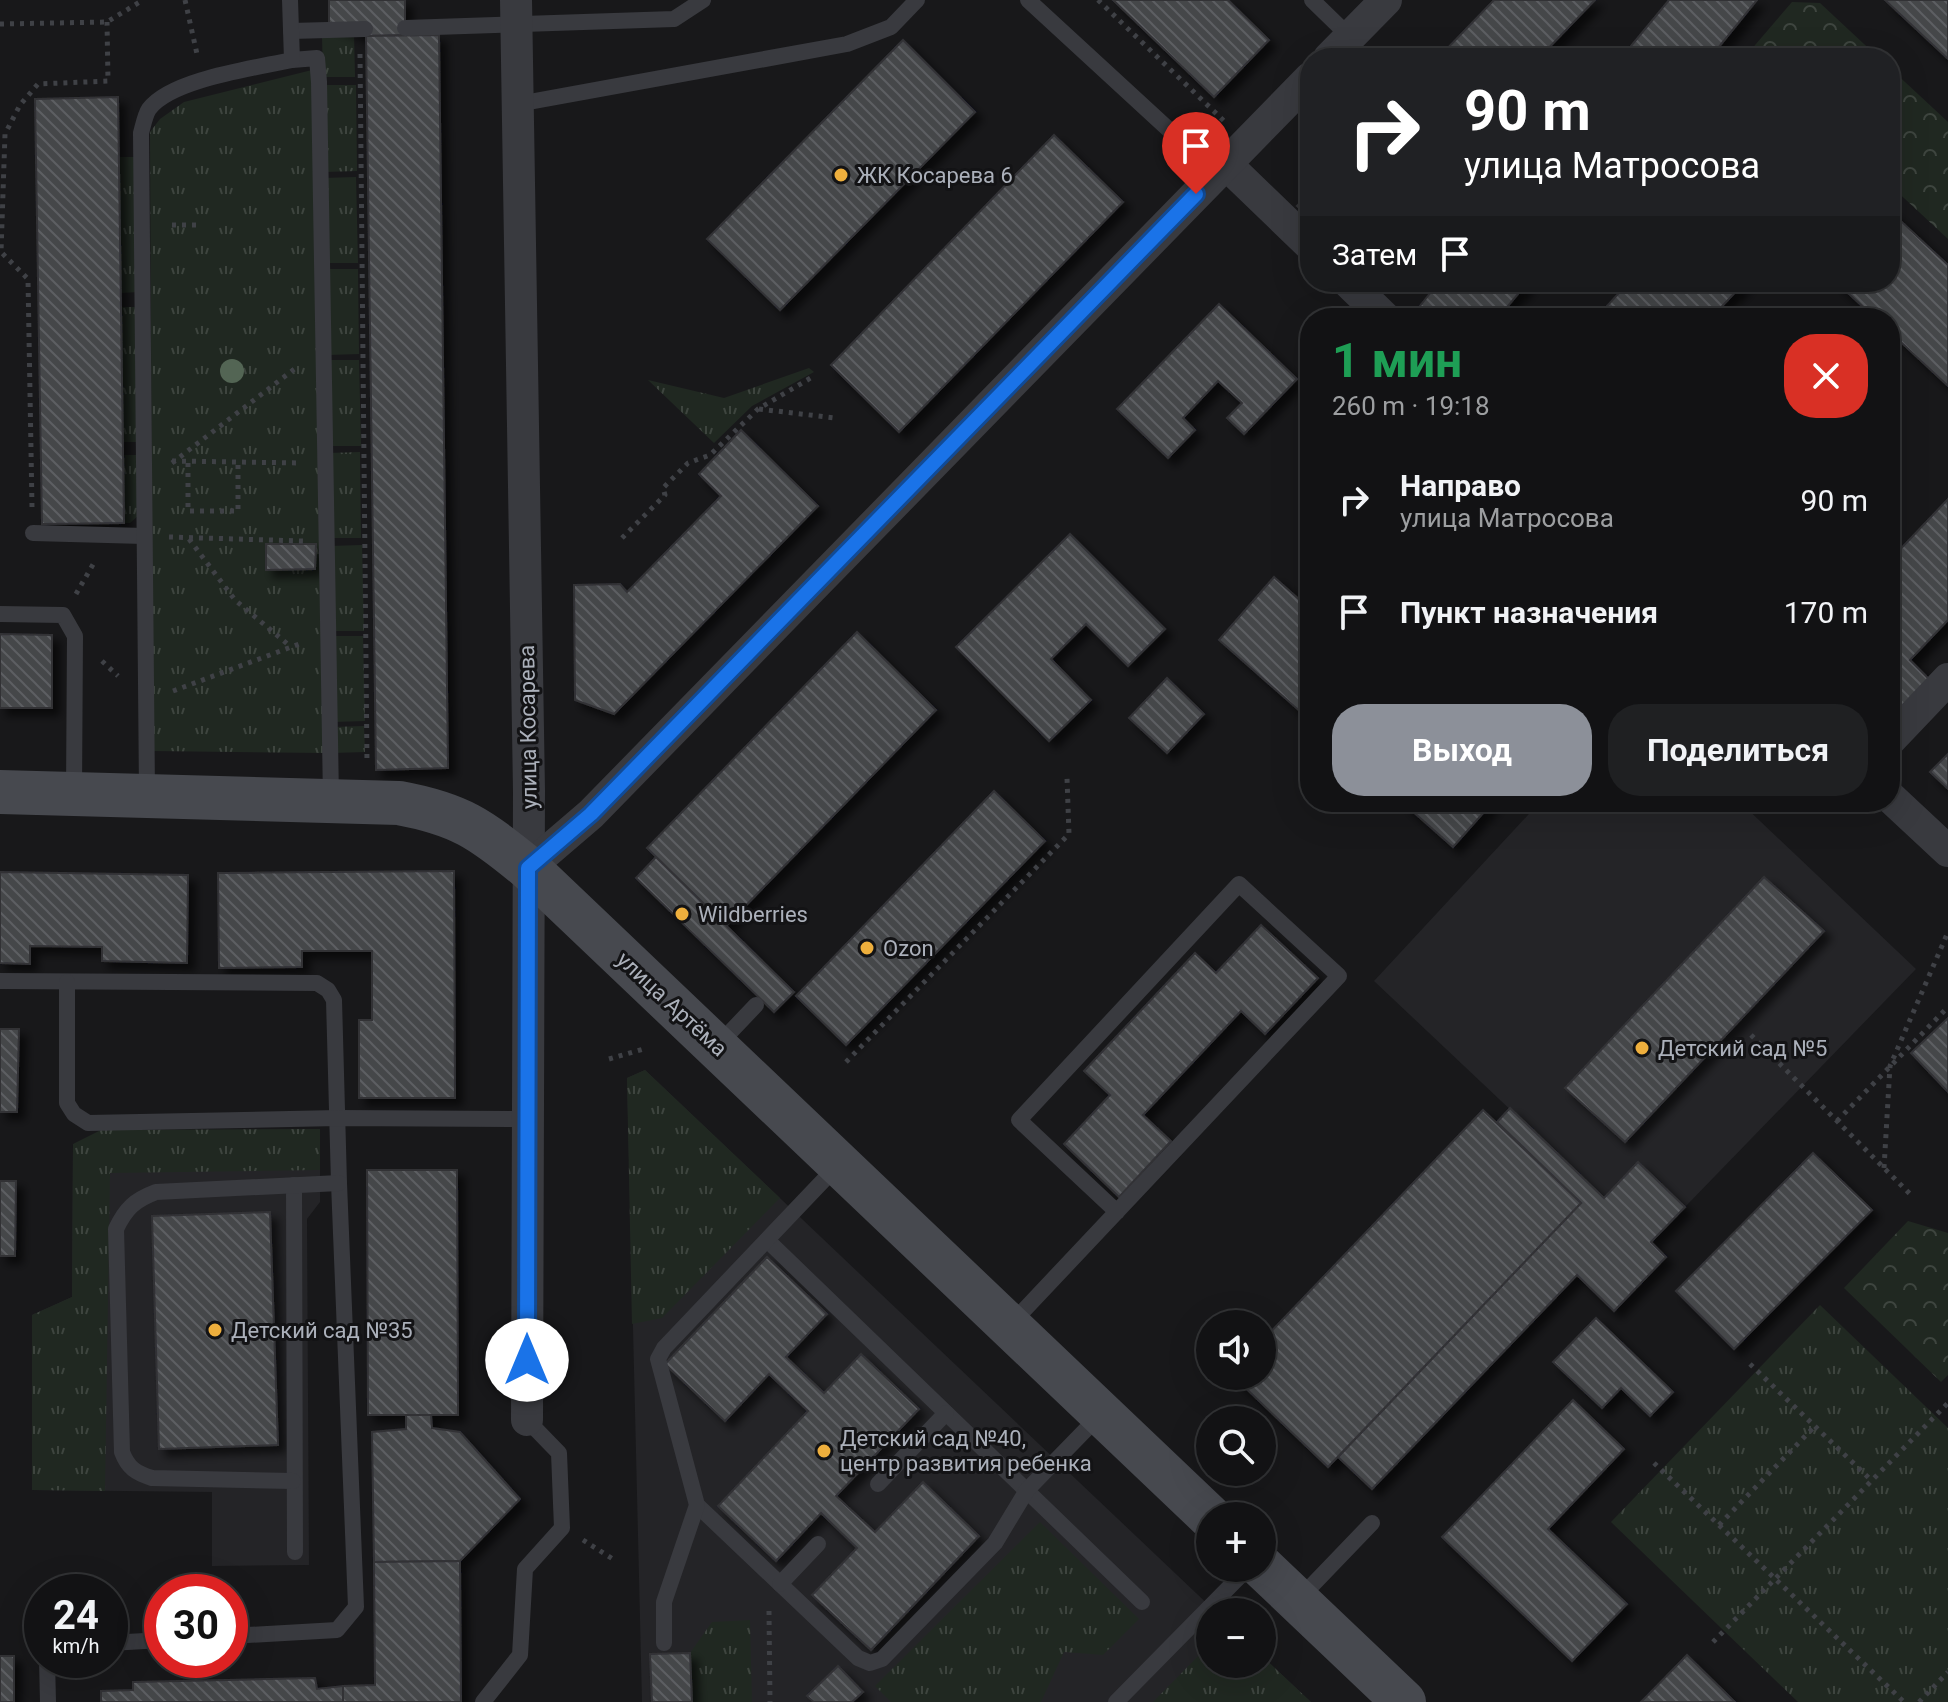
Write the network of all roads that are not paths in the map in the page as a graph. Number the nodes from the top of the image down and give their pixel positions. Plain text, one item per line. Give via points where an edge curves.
1 (290, 0) edge
2 (703, 0) edge
3 (917, 0) edge
4 (1028, 0) edge
5 (1312, 0) edge
6 (1386, 0) edge
7 (516, 12) edge
8 (405, 28) dead end
9 (363, 29) road end
10 (291, 31) junction
11 (1340, 47) edge
12 (292, 60) junction
13 (1300, 88) edge
14 (518, 104) junction
15 (1230, 160) junction
16 (1300, 234) edge
17 (1358, 292) edge
18 (1375, 308) edge
19 (33, 533) road end
20 (144, 536) junction
21 (0, 614) edge
22 (1948, 679) edge
23 (1900, 729) edge
24 (0, 792) edge
25 (74, 794) junction
26 (147, 795) junction
27 (331, 801) junction
28 (1900, 806) edge
29 (1948, 851) edge
30 (528, 868) junction
31 (0, 981) edge
32 (67, 982) junction
33 (756, 1005) dead end
34 (717, 1046) junction
35 (338, 1118) junction
36 (527, 1119) junction
37 (839, 1164) junction
38 (339, 1183) junction
39 (294, 1185) junction
40 (1117, 1212) junction
41 (767, 1240) junction
42 (1009, 1326) junction
43 (946, 1413) junction
44 (1101, 1414) junction
45 (527, 1420) joint
46 (293, 1481) junction
47 (878, 1484) dead end
48 (1027, 1490) junction
49 (1196, 1504) edge
50 (697, 1505) junction
51 (1372, 1523) dead end
52 (818, 1544) dead end
53 (295, 1552) dead end
54 (1276, 1580) edge
55 (1234, 1582) edge
56 (780, 1584) junction
57 (1298, 1601) junction
58 (1142, 1602) dead end
59 (248, 1635) edge
60 (664, 1643) dead end
61 (47, 1678) edge
62 (48, 1702) edge
63 (483, 1702) edge
64 (1116, 1702) edge
65 (1404, 1702) edge

1 - 10 lane
2 - 7 lane via 674,19
3 - 14 lane via 891,27 847,44
4 - 15 lane
5 - 11 lane
6 - 11 street
7 - 8 lane
7 - 14 street, улица Косарева
9 - 10 lane
10 - 12 lane
12 - 20 lane via 177,89 149,109 141,133
12 - 27 lane via 317,58
13 - 15 street
14 - 30 street, улица Косарева
15 - 16 street
15 - 30 street via 591,814
17 - 18 street
19 - 20 lane
20 - 26 lane
21 - 25 lane via 63,615 75,636
22 - 23 street
24 - 25 main road, улица Артёма
25 - 26 main road, улица Артёма
26 - 27 main road, улица Артёма
27 - 30 main road, улица Артёма via 433,809 462,820
28 - 29 street
30 - 34 main road, улица Артёма
30 - 36 street, улица Косарева
31 - 32 lane
32 - 35 lane via 317,983 328,990 336,1012
32 - 35 lane via 67,1103 88,1123
33 - 34 lane
34 - 37 main road, улица Артёма
35 - 36 lane
35 - 38 lane
36 - 45 street, улица Косарева
37 - 41 lane
37 - 42 main road, улица Артёма
38 - 39 lane
38 - 59 lane via 356,1607 337,1630
39 - 46 lane
39 - 46 lane via 156,1192 125,1210 116,1229 122,1452 127,1464 152,1478
40 - 40 lane via 1019,1120 1239,884 1339,976
40 - 42 lane
41 - 43 lane
41 - 50 lane via 658,1359
42 - 44 main road, улица Артёма
43 - 47 lane
43 - 48 lane
44 - 48 lane
44 - 49 main road, улица Артёма
45 - 63 lane, улица Косарева via 559,1453 562,1528 525,1569 520,1655
46 - 53 lane
48 - 56 lane via 995,1543 882,1659 870,1663 858,1658
48 - 58 lane
50 - 56 lane
50 - 60 lane via 664,1602
51 - 57 lane
52 - 56 lane
54 - 57 main road
55 - 64 lane
57 - 65 main road
61 - 62 lane

